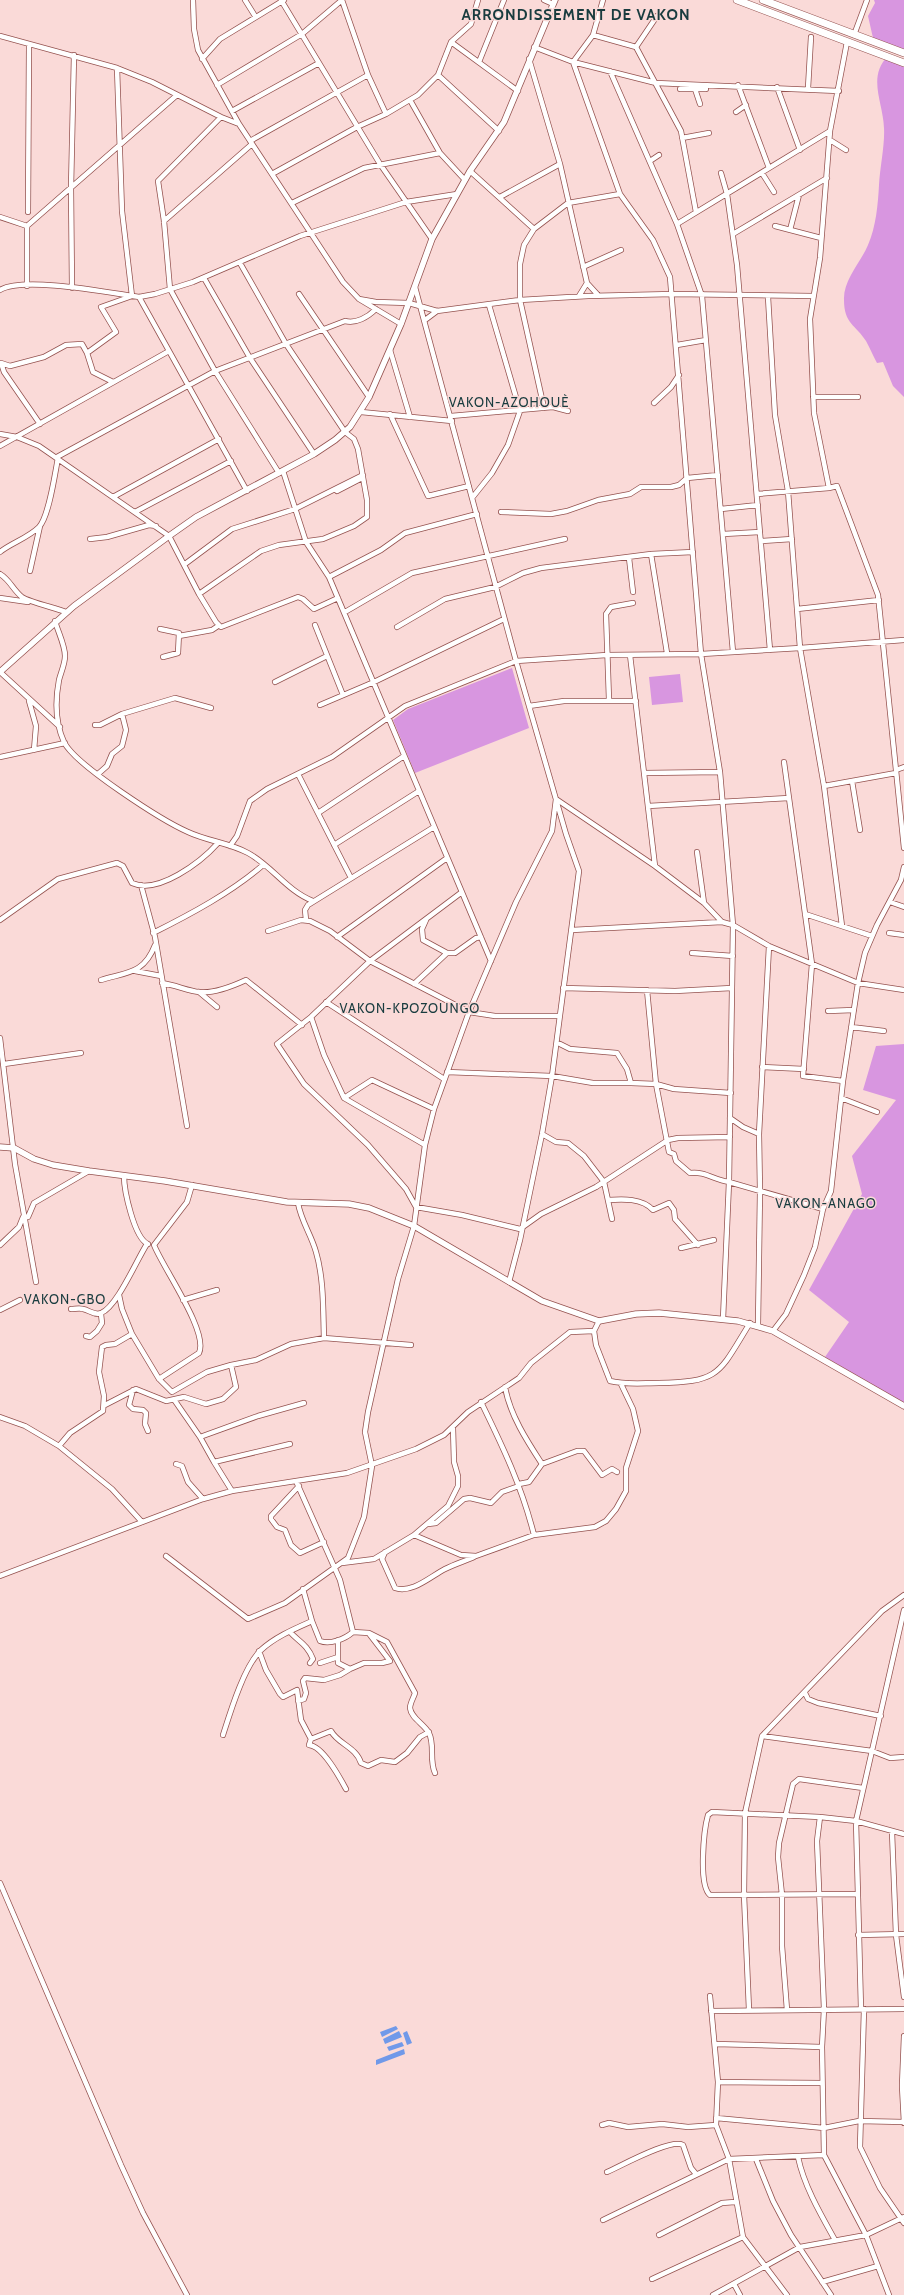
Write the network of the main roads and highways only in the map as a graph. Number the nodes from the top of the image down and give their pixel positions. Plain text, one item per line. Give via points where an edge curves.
1 (737, 0) edge
2 (763, 0) edge
3 (554, 2) edge
4 (904, 53) edge
5 (904, 63) edge
6 (0, 672) edge
7 (0, 1147) edge
8 (904, 1406) edge

1 - 5 highway
2 - 4 highway
3 - 6 main road via 518,91 498,131 470,171 432,239 401,324 369,397 345,432 314,454 196,517 66,612
7 - 8 main road via 14,1148 34,1159 89,1171 298,1203 360,1205 414,1226 552,1305 599,1321 645,1313 723,1319 758,1325 773,1331

